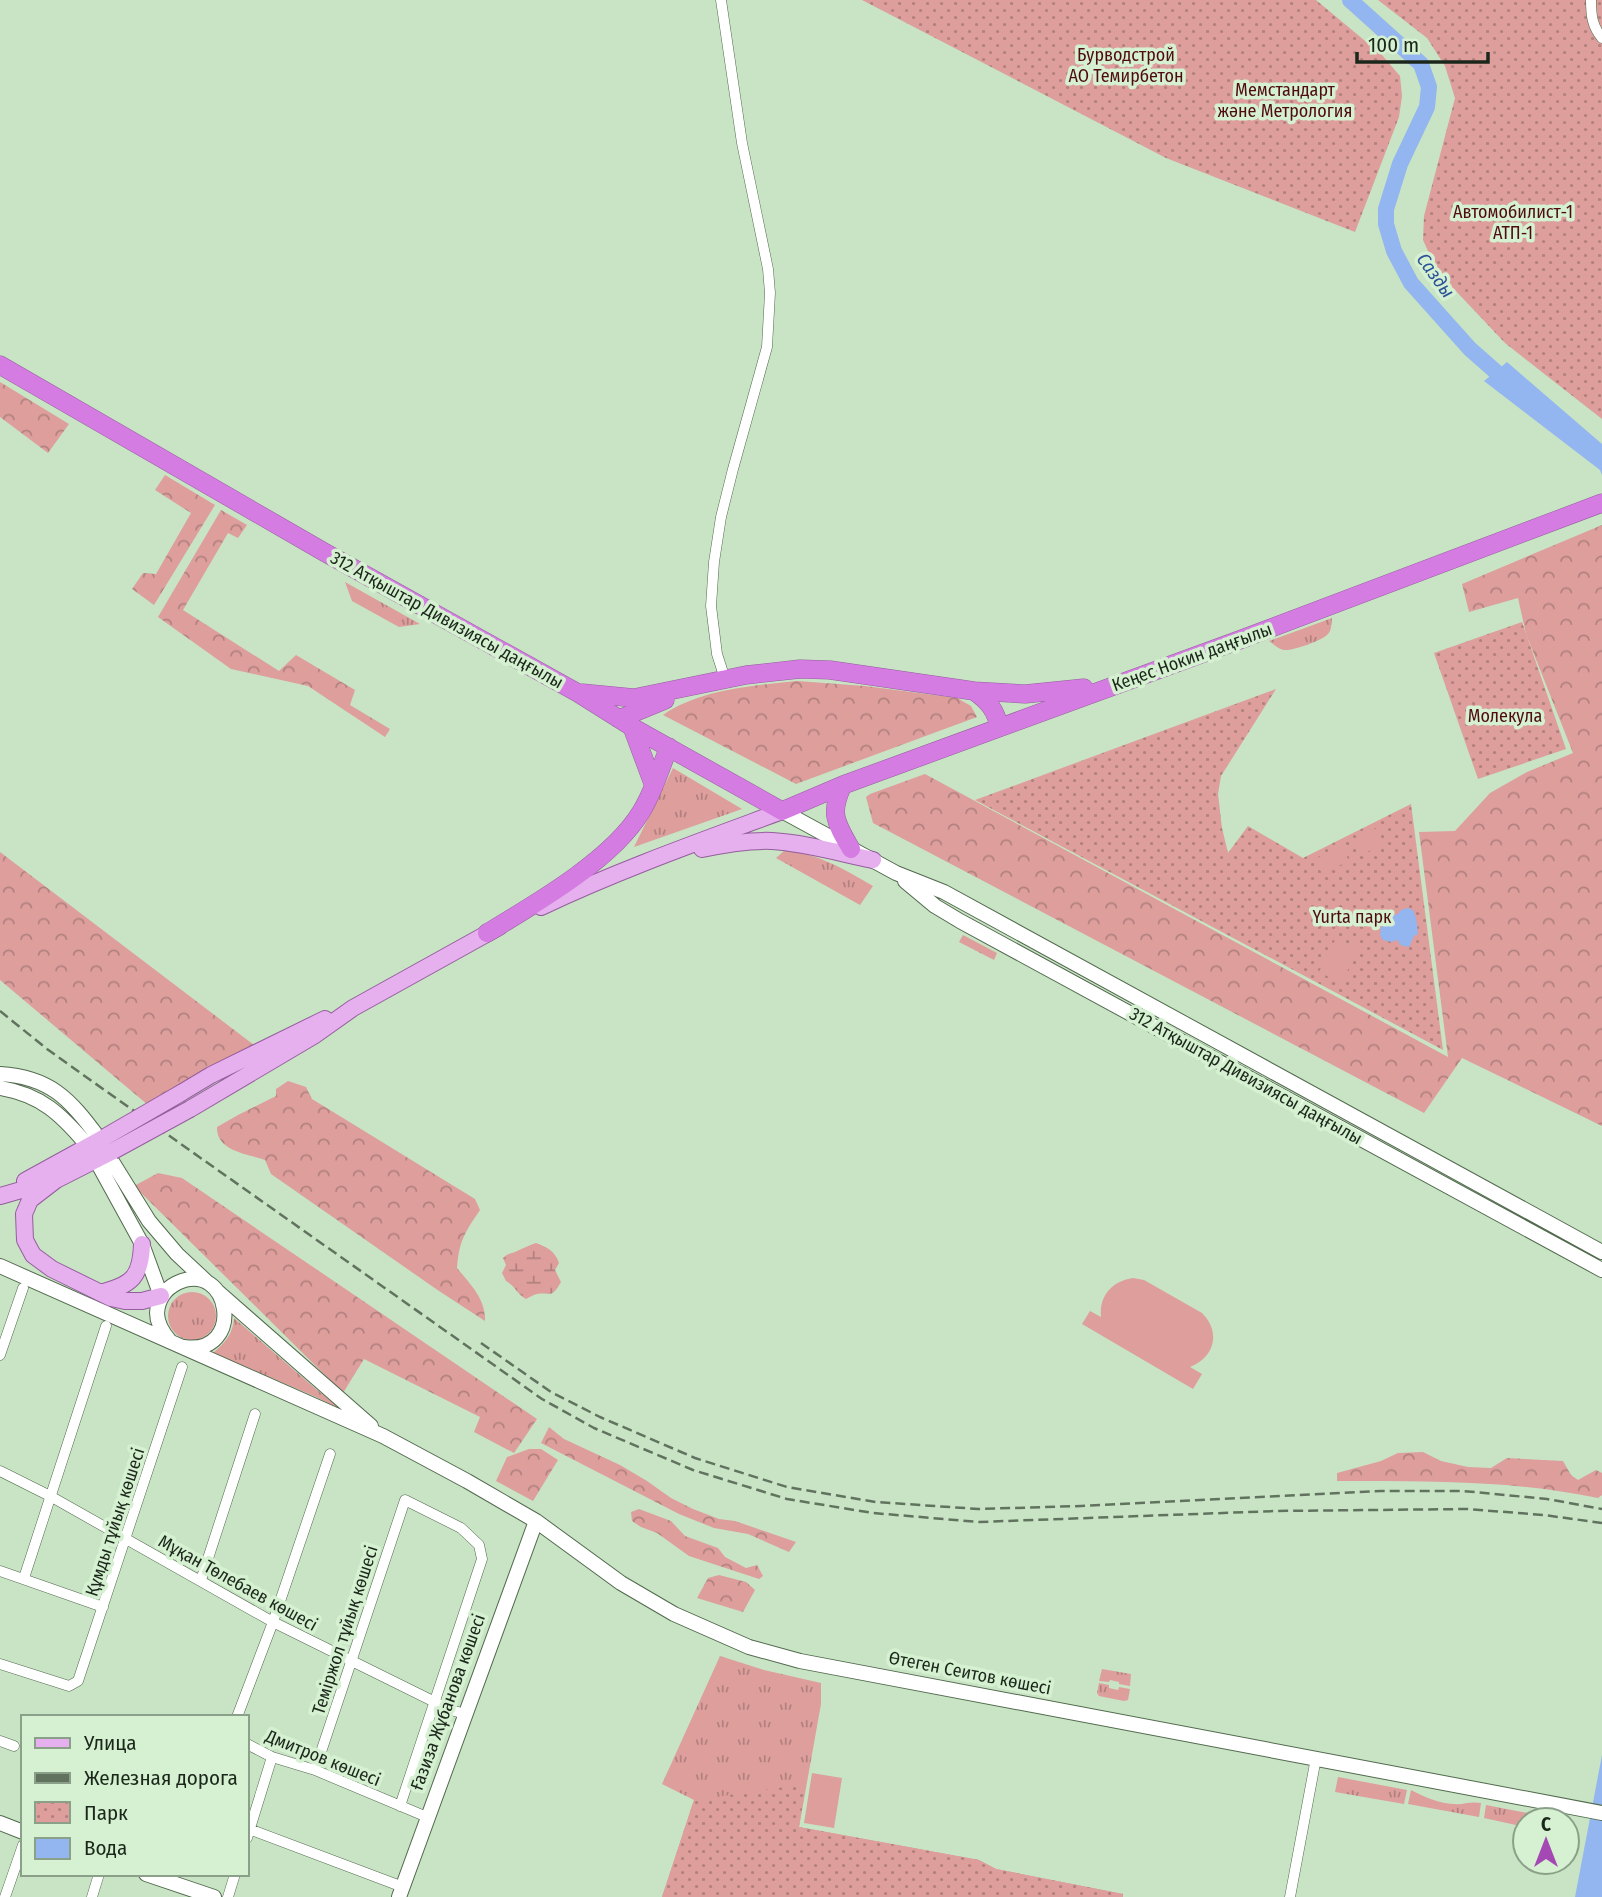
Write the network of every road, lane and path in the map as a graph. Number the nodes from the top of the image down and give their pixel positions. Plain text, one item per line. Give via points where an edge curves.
1 (722, 0) edge
2 (1591, 0) edge
3 (1602, 38) edge
4 (0, 365) edge
5 (1602, 503) edge
6 (725, 678) junction
7 (1118, 684) junction
8 (691, 687) junction
9 (974, 691) junction
10 (578, 693) junction
11 (626, 723) junction
12 (999, 727) junction
13 (669, 747) junction
14 (843, 785) junction
15 (654, 786) junction
16 (782, 811) junction
17 (851, 849) junction
18 (873, 860) junction
19 (645, 862) junction
20 (896, 873) junction
21 (487, 933) junction
22 (1019, 933) junction
23 (1010, 948) junction
24 (1112, 984) junction
25 (1103, 999) junction
26 (353, 1008) junction
27 (0, 1074) edge
28 (0, 1088) edge
29 (101, 1148) junction
30 (56, 1180) junction
31 (1483, 1186) junction
32 (0, 1194) edge
33 (1475, 1201) junction
34 (142, 1244) junction
35 (1602, 1251) edge
36 (0, 1266) edge
37 (1602, 1270) edge
38 (212, 1287) junction
39 (23, 1288) dead end
40 (100, 1293) junction
41 (161, 1296) junction
42 (106, 1326) dead end
43 (176, 1344) junction
44 (0, 1355) edge
45 (182, 1367) dead end
46 (255, 1414) dead end
47 (383, 1436) junction
48 (330, 1454) dead end
49 (0, 1471) edge
50 (50, 1496) junction
51 (536, 1521) junction
52 (126, 1539) junction
53 (0, 1570) edge
54 (24, 1578) junction
55 (201, 1580) junction
56 (103, 1607) junction
57 (273, 1622) junction
58 (351, 1661) junction
59 (0, 1664) edge
60 (435, 1702) junction
61 (465, 1714) junction
62 (238, 1715) edge
63 (0, 1741) edge
64 (248, 1745) edge
65 (14, 1746) dead end
66 (272, 1757) junction
67 (1316, 1758) junction
68 (314, 1770) junction
69 (400, 1806) junction
70 (1602, 1813) edge
71 (427, 1817) junction
72 (0, 1824) edge
73 (21, 1831) edge
74 (248, 1834) edge
75 (21, 1851) edge
76 (98, 1876) edge
77 (150, 1876) edge
78 (234, 1876) edge
79 (179, 1891) edge
80 (401, 1892) edge
81 (5, 1897) edge
82 (92, 1897) edge
83 (214, 1897) edge
84 (228, 1897) edge
85 (1290, 1897) edge

1 - 6 street via 770,293 767,346 721,517 714,562 711,606
2 - 3 street via 1592,22
4 - 10 highway, 312 Атқыштар Дивизиясы даңғылы
5 - 7 highway, Кеңес Нокин даңғылы
6 - 8 highway
6 - 9 highway via 830,670
7 - 9 highway via 1025,694
7 - 12 highway, Кеңес Нокин даңғылы
8 - 10 highway via 634,698
8 - 11 highway
9 - 12 highway via 992,707
10 - 11 highway, 312 Атқыштар Дивизиясы даңғылы
11 - 13 highway, 312 Атқыштар Дивизиясы даңғылы
11 - 15 highway
12 - 14 highway, Кеңес Нокин даңғылы
13 - 15 highway
13 - 16 highway, 312 Атқыштар Дивизиясы даңғылы
14 - 16 highway, Кеңес Нокин даңғылы
14 - 17 highway via 835,817
15 - 21 highway via 622,837 591,864
16 - 17 main road, 312 Атқыштар Дивизиясы даңғылы
16 - 19 main road
17 - 18 main road, 312 Атқыштар Дивизиясы даңғылы
18 - 19 main road via 771,841 736,842
18 - 20 main road, 312 Атқыштар Дивизиясы даңғылы
19 - 21 main road via 594,881
20 - 22 main road, 312 Атқыштар Дивизиясы даңғылы via 944,892
20 - 23 main road, 312 Атқыштар Дивизиясы даңғылы via 935,906
21 - 26 main road
22 - 23 main road
22 - 24 main road, 312 Атқыштар Дивизиясы даңғылы
23 - 25 main road, 312 Атқыштар Дивизиясы даңғылы
24 - 25 main road
24 - 31 main road, 312 Атқыштар Дивизиясы даңғылы
25 - 33 main road, 312 Атқыштар Дивизиясы даңғылы
26 - 29 main road, bridge via 190,1109
26 - 29 main road, bridge via 211,1075
27 - 29 main road via 28,1079 62,1095 78,1110
28 - 29 main road via 42,1102
29 - 30 main road
29 - 32 main road
29 - 34 main road
29 - 38 main road via 149,1221
30 - 32 main road
30 - 40 main road via 26,1205 25,1240 33,1255 52,1269
31 - 33 main road
31 - 35 main road, 312 Атқыштар Дивизиясы даңғылы
33 - 37 main road, 312 Атқыштар Дивизиясы даңғылы
34 - 40 main road via 135,1275 126,1284
34 - 41 main road
36 - 43 main road
38 - 41 main road via 184,1280
38 - 43 main road via 226,1312 219,1334 202,1346
38 - 47 main road
39 - 44 street
40 - 41 main road via 125,1301
41 - 43 main road via 159,1324
42 - 50 street
43 - 47 main road
45 - 52 street, Құмды тұйық көшесі
46 - 55 street
47 - 51 main road, Өтеген Сеитов көшесі
48 - 57 street
49 - 50 street, Мұқан Төлебаев көшесі
50 - 52 street, Мұқан Төлебаев көшесі
50 - 54 street
51 - 61 main road, Ғазиза Жұбанова көшесі
51 - 67 main road, Өтеген Сеитов көшесі via 621,1583 674,1614 749,1647 800,1661
52 - 55 street, Мұқан Төлебаев көшесі
52 - 56 street, Құмды тұйық көшесі
53 - 54 street
54 - 56 street
55 - 57 street, Мұқан Төлебаев көшесі
56 - 59 street, Құмды тұйық көшесі via 74,1685
57 - 58 street, Мұқан Төлебаев көшесі
57 - 62 street
58 - 60 street, Мұқан Төлебаев көшесі
58 - 60 street, Теміржол тұйық көшесі via 405,1500 461,1528 481,1550 482,1559
58 - 68 street, Теміржол тұйық көшесі
60 - 61 street, Мұқан Төлебаев көшесі
60 - 69 street
61 - 71 main road, Ғазиза Жұбанова көшесі
63 - 65 street
64 - 66 street, Дмитров көшесі
66 - 68 street, Дмитров көшесі
66 - 74 street
67 - 70 main road, Өтеген Сеитов көшесі
67 - 85 street
68 - 69 street, Дмитров көшесі
69 - 71 street, Дмитров көшесі
71 - 80 main road, Ғазиза Жұбанова көшесі
72 - 73 main road
74 - 80 street
75 - 81 street
76 - 82 street
77 - 79 main road
78 - 84 street
79 - 83 main road

